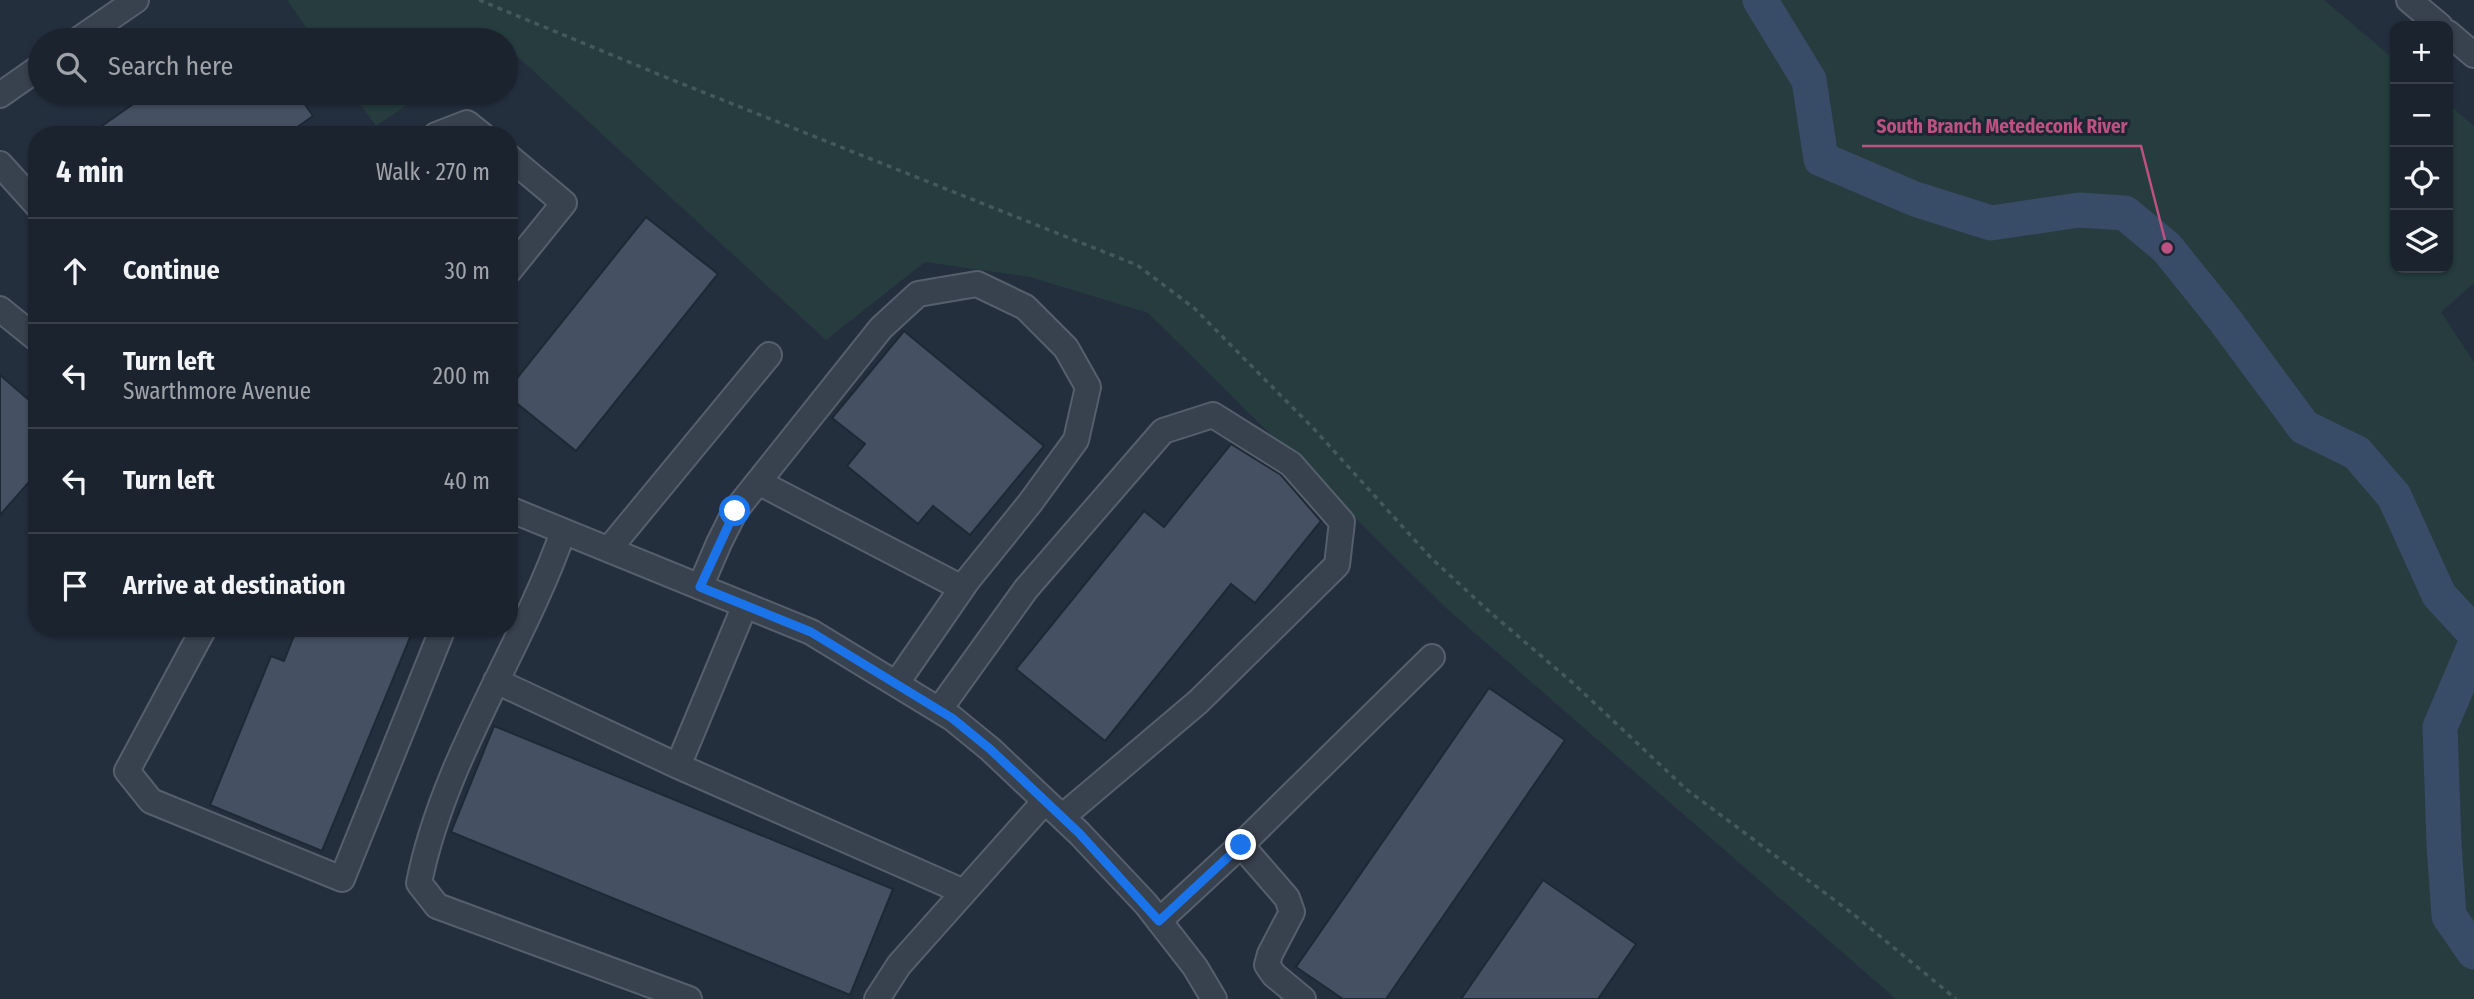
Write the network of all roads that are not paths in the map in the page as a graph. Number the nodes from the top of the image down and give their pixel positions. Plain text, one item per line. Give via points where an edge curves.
1 (136, 0) edge
2 (2409, 0) edge
3 (2434, 21) edge
4 (95, 28) edge
5 (2453, 37) edge
6 (2474, 55) edge
7 (28, 75) edge
8 (0, 95) edge
9 (518, 165) edge
10 (2, 169) edge
11 (28, 196) edge
12 (518, 260) edge
13 (0, 309) edge
14 (28, 332) edge
15 (769, 355) dead end
16 (758, 482) junction
17 (518, 513) edge
18 (563, 532) junction
19 (609, 549) junction
20 (700, 587) junction
21 (962, 588) junction
22 (744, 605) junction
23 (518, 636) edge
24 (199, 637) edge
25 (439, 637) edge
26 (518, 637) edge
27 (1432, 657) dead end
28 (496, 681) junction
29 (896, 684) junction
30 (939, 710) junction
31 (678, 766) junction
32 (1054, 809) junction
33 (1241, 845) junction
34 (964, 892) junction
35 (1159, 921) junction
36 (690, 999) edge
37 (877, 999) edge
38 (1214, 999) edge
39 (1303, 999) edge

1 - 4 street
2 - 3 street
5 - 6 street
7 - 8 street
9 - 12 street via 564,203
10 - 11 street
13 - 14 street
15 - 19 street
16 - 20 street via 735,511
16 - 21 street
16 - 21 street via 881,328 918,294 977,284 1025,307 1066,348 1088,387 1076,440
17 - 18 street
18 - 19 street
18 - 23 street
19 - 20 street
20 - 22 street
21 - 29 street
22 - 29 street via 811,632
22 - 31 street
24 - 25 street via 127,771 150,801 342,879
26 - 28 street
27 - 33 street
28 - 31 street
28 - 36 street via 442,803 419,883 437,906
29 - 30 street
30 - 32 street via 990,749
30 - 32 street via 1026,589 1163,431 1213,415 1291,464 1342,522 1337,565 1198,702
31 - 34 street
32 - 34 street
32 - 35 street
33 - 35 street
33 - 39 street via 1287,898 1292,912 1267,965
34 - 37 street via 899,965
35 - 38 street

